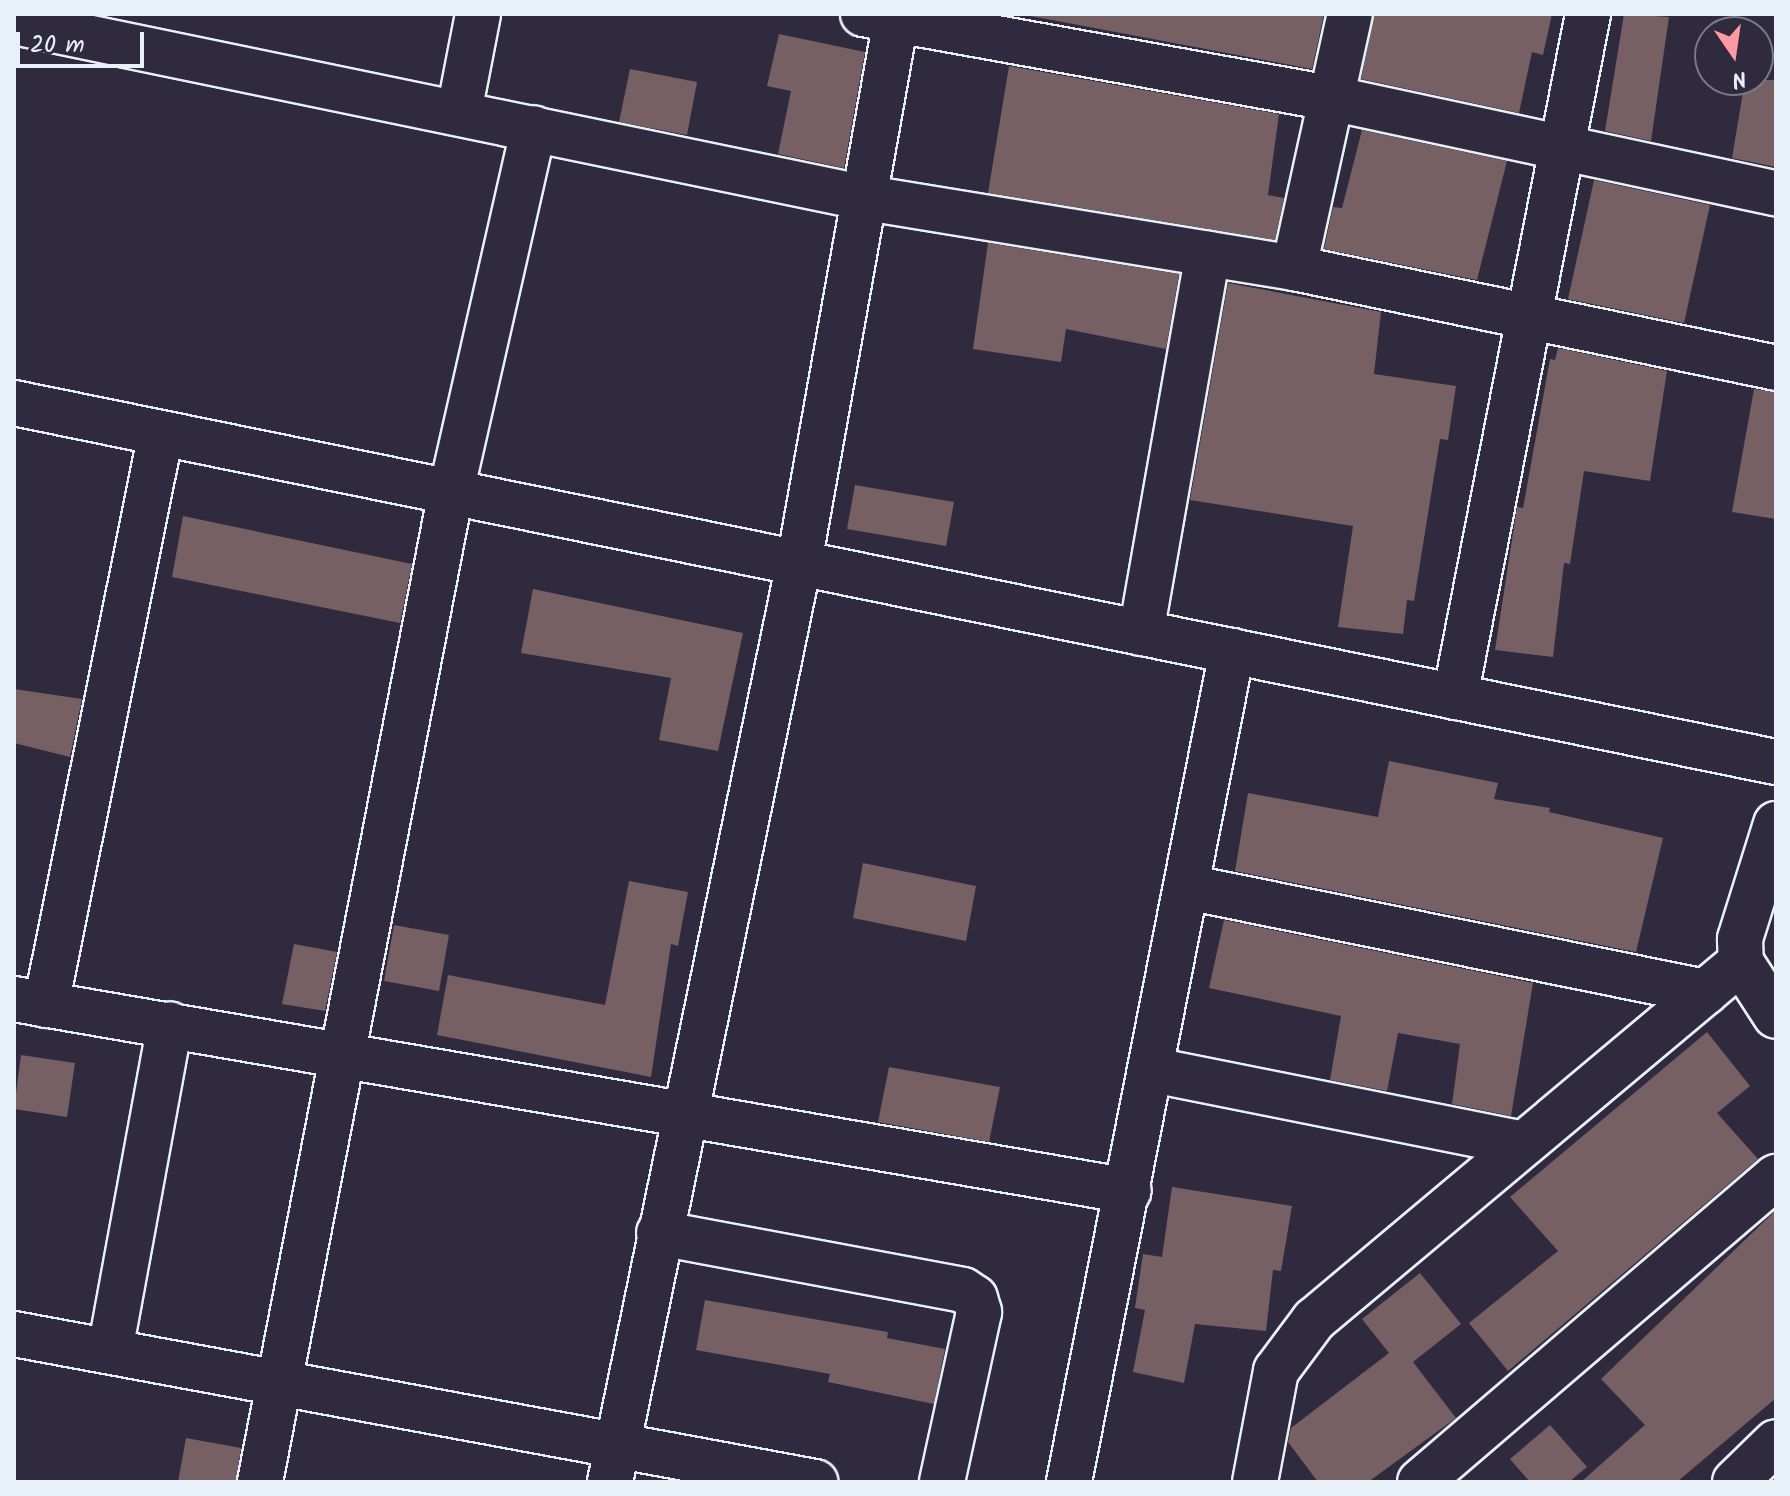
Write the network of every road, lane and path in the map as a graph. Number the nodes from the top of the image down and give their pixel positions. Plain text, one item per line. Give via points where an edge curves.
1 (478, 14) edge
2 (1350, 14) edge
3 (1588, 14) edge
4 (885, 16) edge
5 (14, 22) edge
6 (1331, 98) junction
7 (459, 112) junction
8 (534, 128) junction
9 (1563, 147) junction
10 (1776, 193) edge
11 (861, 197) junction
12 (1208, 254) junction
13 (1294, 268) junction
14 (1529, 316) junction
15 (1776, 368) edge
16 (14, 403) edge
17 (161, 433) junction
18 (451, 492) junction
19 (799, 563) junction
20 (1141, 633) junction
21 (1232, 651) junction
22 (1455, 697) junction
23 (1776, 762) edge
24 (1776, 824) edge
25 (1187, 887) junction
26 (1741, 962) junction
27 (1705, 992) junction
28 (30, 1002) edge
29 (1776, 1016) edge
30 (170, 1024) junction
31 (340, 1053) junction
32 (1153, 1070) junction
33 (682, 1116) junction
34 (1523, 1144) junction
35 (1776, 1177) edge
36 (1129, 1191) junction
37 (659, 1233) junction
38 (14, 1334) edge
39 (110, 1351) junction
40 (283, 1382) junction
41 (1776, 1442) edge
42 (614, 1462) edge
43 (260, 1482) edge
44 (815, 1482) edge
45 (942, 1482) edge
46 (1069, 1482) edge
47 (1255, 1482) edge
48 (1420, 1482) edge
49 (1735, 1482) edge

1 - 7 street
2 - 6 street
3 - 9 street
4 - 6 street
4 - 11 street
5 - 7 street
6 - 9 street
6 - 13 street
7 - 8 street
8 - 11 street
8 - 18 street
9 - 10 street
9 - 14 street
11 - 12 street
11 - 19 street
12 - 13 street
12 - 20 street
13 - 14 street
14 - 15 street
14 - 22 street
16 - 17 street
17 - 18 street
17 - 28 street
18 - 19 street
18 - 31 street
19 - 20 street
19 - 33 street
20 - 21 street
21 - 22 street
21 - 25 street
22 - 23 street
24 - 26 street via 1740,939
25 - 27 street
25 - 32 street
26 - 27 street
26 - 29 street
27 - 34 street
28 - 30 street
30 - 31 street
30 - 39 street
31 - 33 street
31 - 40 street
32 - 34 street
32 - 36 street
33 - 36 street
33 - 37 street
34 - 47 street via 1291,1345 1267,1401
35 - 48 street
36 - 46 street
37 - 42 street
37 - 45 street via 963,1290 975,1298 979,1312
38 - 39 street
39 - 40 street
40 - 42 street
40 - 43 street
41 - 49 street
42 - 44 street

